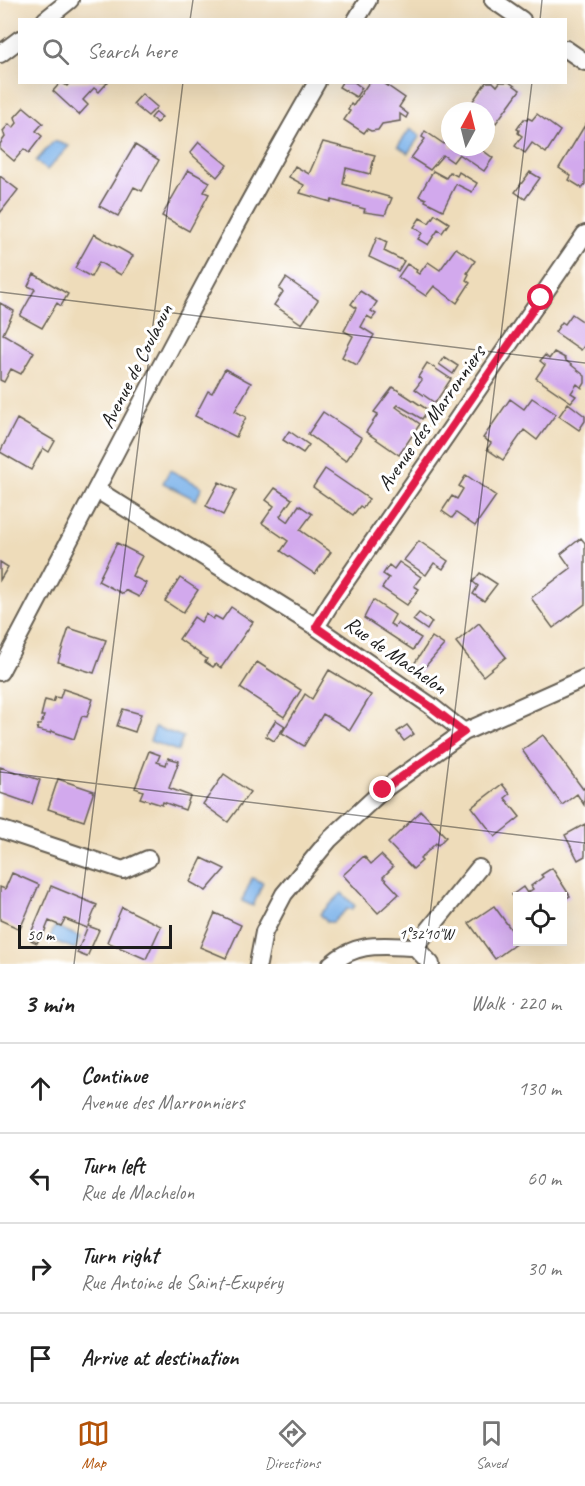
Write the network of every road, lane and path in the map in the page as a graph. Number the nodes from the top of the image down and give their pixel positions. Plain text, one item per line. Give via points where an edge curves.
1 (70, 0) edge
2 (368, 0) edge
3 (493, 0) edge
4 (48, 18) edge
5 (357, 18) edge
6 (519, 18) edge
7 (18, 40) edge
8 (567, 50) edge
9 (0, 54) edge
10 (585, 62) edge
11 (316, 84) edge
12 (585, 234) edge
13 (97, 490) junction
14 (316, 627) junction
15 (0, 672) edge
16 (585, 678) edge
17 (464, 732) junction
18 (0, 829) edge
19 (148, 859) dead end
20 (479, 868) dead end
21 (415, 947) junction
22 (258, 964) edge
23 (331, 964) edge
24 (432, 964) edge

1 - 4 street
2 - 5 street
3 - 6 street
7 - 9 street
8 - 10 street
11 - 13 street, Avenue de Coulaoun via 226,244
12 - 14 street, Avenue des Marronniers
13 - 14 street, Rue de Machelon
13 - 15 street, Avenue de Coulaoun
14 - 17 street, Rue de Machelon
16 - 17 street
17 - 22 street via 383,790 329,840 284,894 264,932
18 - 19 street via 123,870
20 - 21 street
21 - 23 street via 367,946 343,954
21 - 24 street

